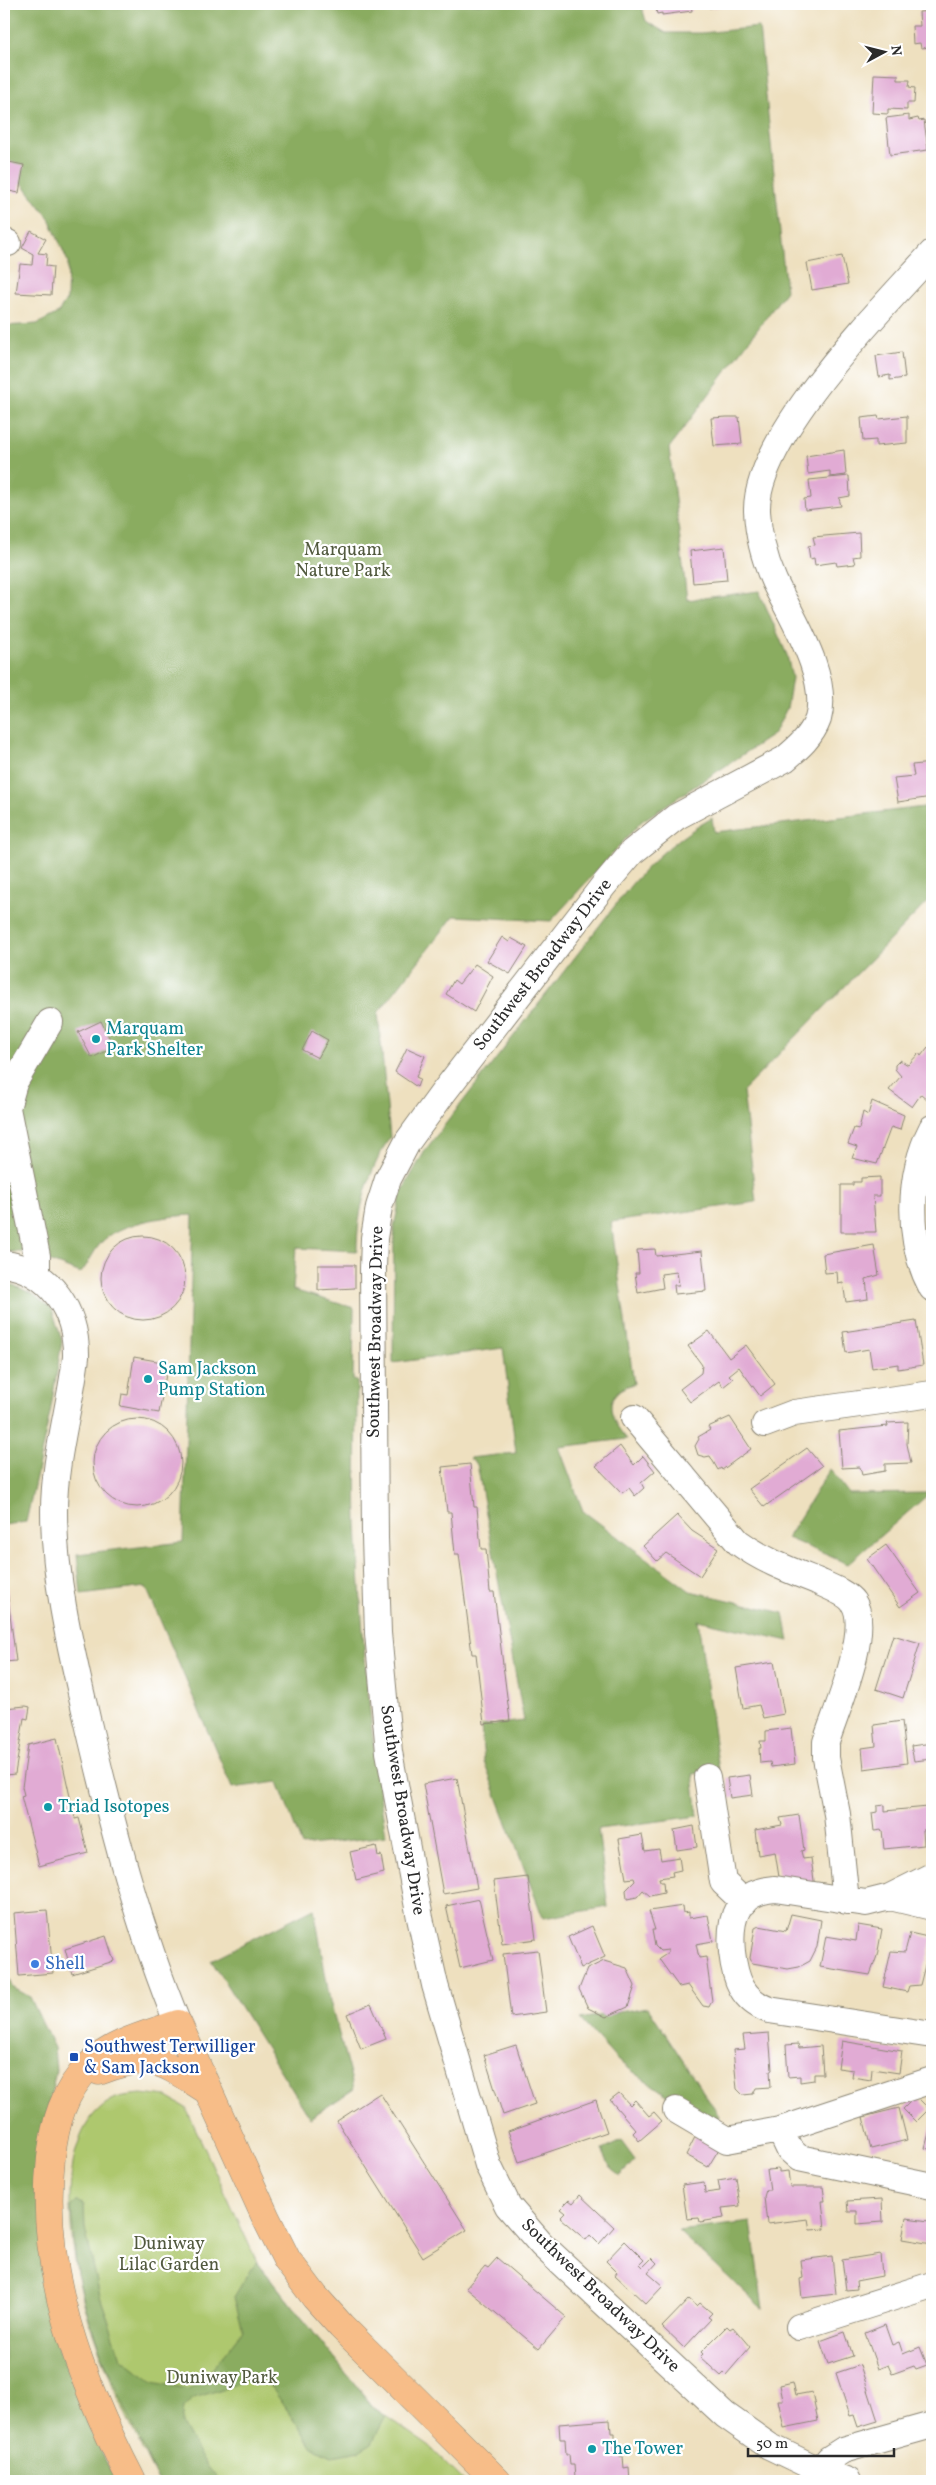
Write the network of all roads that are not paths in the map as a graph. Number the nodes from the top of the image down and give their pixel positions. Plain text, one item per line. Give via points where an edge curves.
1 (932, 253) edge
2 (50, 1022) dead end
3 (932, 1128) edge
4 (4, 1264) edge
5 (37, 1276) junction
6 (932, 1288) edge
7 (932, 1394) edge
8 (634, 1418) dead end
9 (765, 1424) dead end
10 (707, 1777) dead end
11 (932, 1876) edge
12 (890, 1897) junction
13 (846, 1901) junction
14 (744, 1902) junction
15 (932, 1906) edge
16 (178, 2024) junction
17 (932, 2035) edge
18 (77, 2079) junction
19 (932, 2080) edge
20 (207, 2090) junction
21 (676, 2110) dead end
22 (780, 2130) junction
23 (932, 2186) edge
24 (932, 2285) edge
25 (799, 2327) dead end
26 (932, 2425) edge
27 (821, 2471) junction
28 (132, 2481) edge
29 (497, 2481) edge
30 (848, 2481) edge

1 - 27 street, Southwest Broadway Drive via 854,340 811,394 776,446 759,493 757,514 767,562 810,656 818,682 820,708 813,730 784,759 692,808 653,834 604,884 408,1141 388,1179 374,1238 372,1374 378,1633 389,1752 435,1985 488,2165 508,2206 522,2224 684,2378 769,2446
2 - 5 street via 14,1083 7,1108 37,1256
3 - 6 street via 917,1169 914,1215 920,1252
4 - 5 street
5 - 16 street via 54,1290 68,1311 76,1339 54,1511 69,1642 130,1888
7 - 9 street via 794,1413
8 - 13 street via 738,1542 756,1556 826,1585 852,1601 859,1616 859,1641 826,1742
10 - 14 street via 723,1882
11 - 12 street
12 - 13 street via 866,1903
12 - 15 street
13 - 14 street via 775,1889 760,1892
14 - 17 street via 733,1918 731,1937 736,1975 748,1998 758,2006
16 - 18 main road via 107,2052
16 - 20 main road
18 - 20 main road via 125,2061 153,2059
18 - 28 main road via 61,2108 52,2148 48,2191 51,2252 66,2318 87,2380
19 - 22 street
20 - 29 main road via 287,2260 341,2326
21 - 22 street via 727,2140
22 - 23 street via 789,2149 799,2158
24 - 25 street
26 - 27 street via 843,2450 829,2459
27 - 30 street, Southwest Broadway Drive

